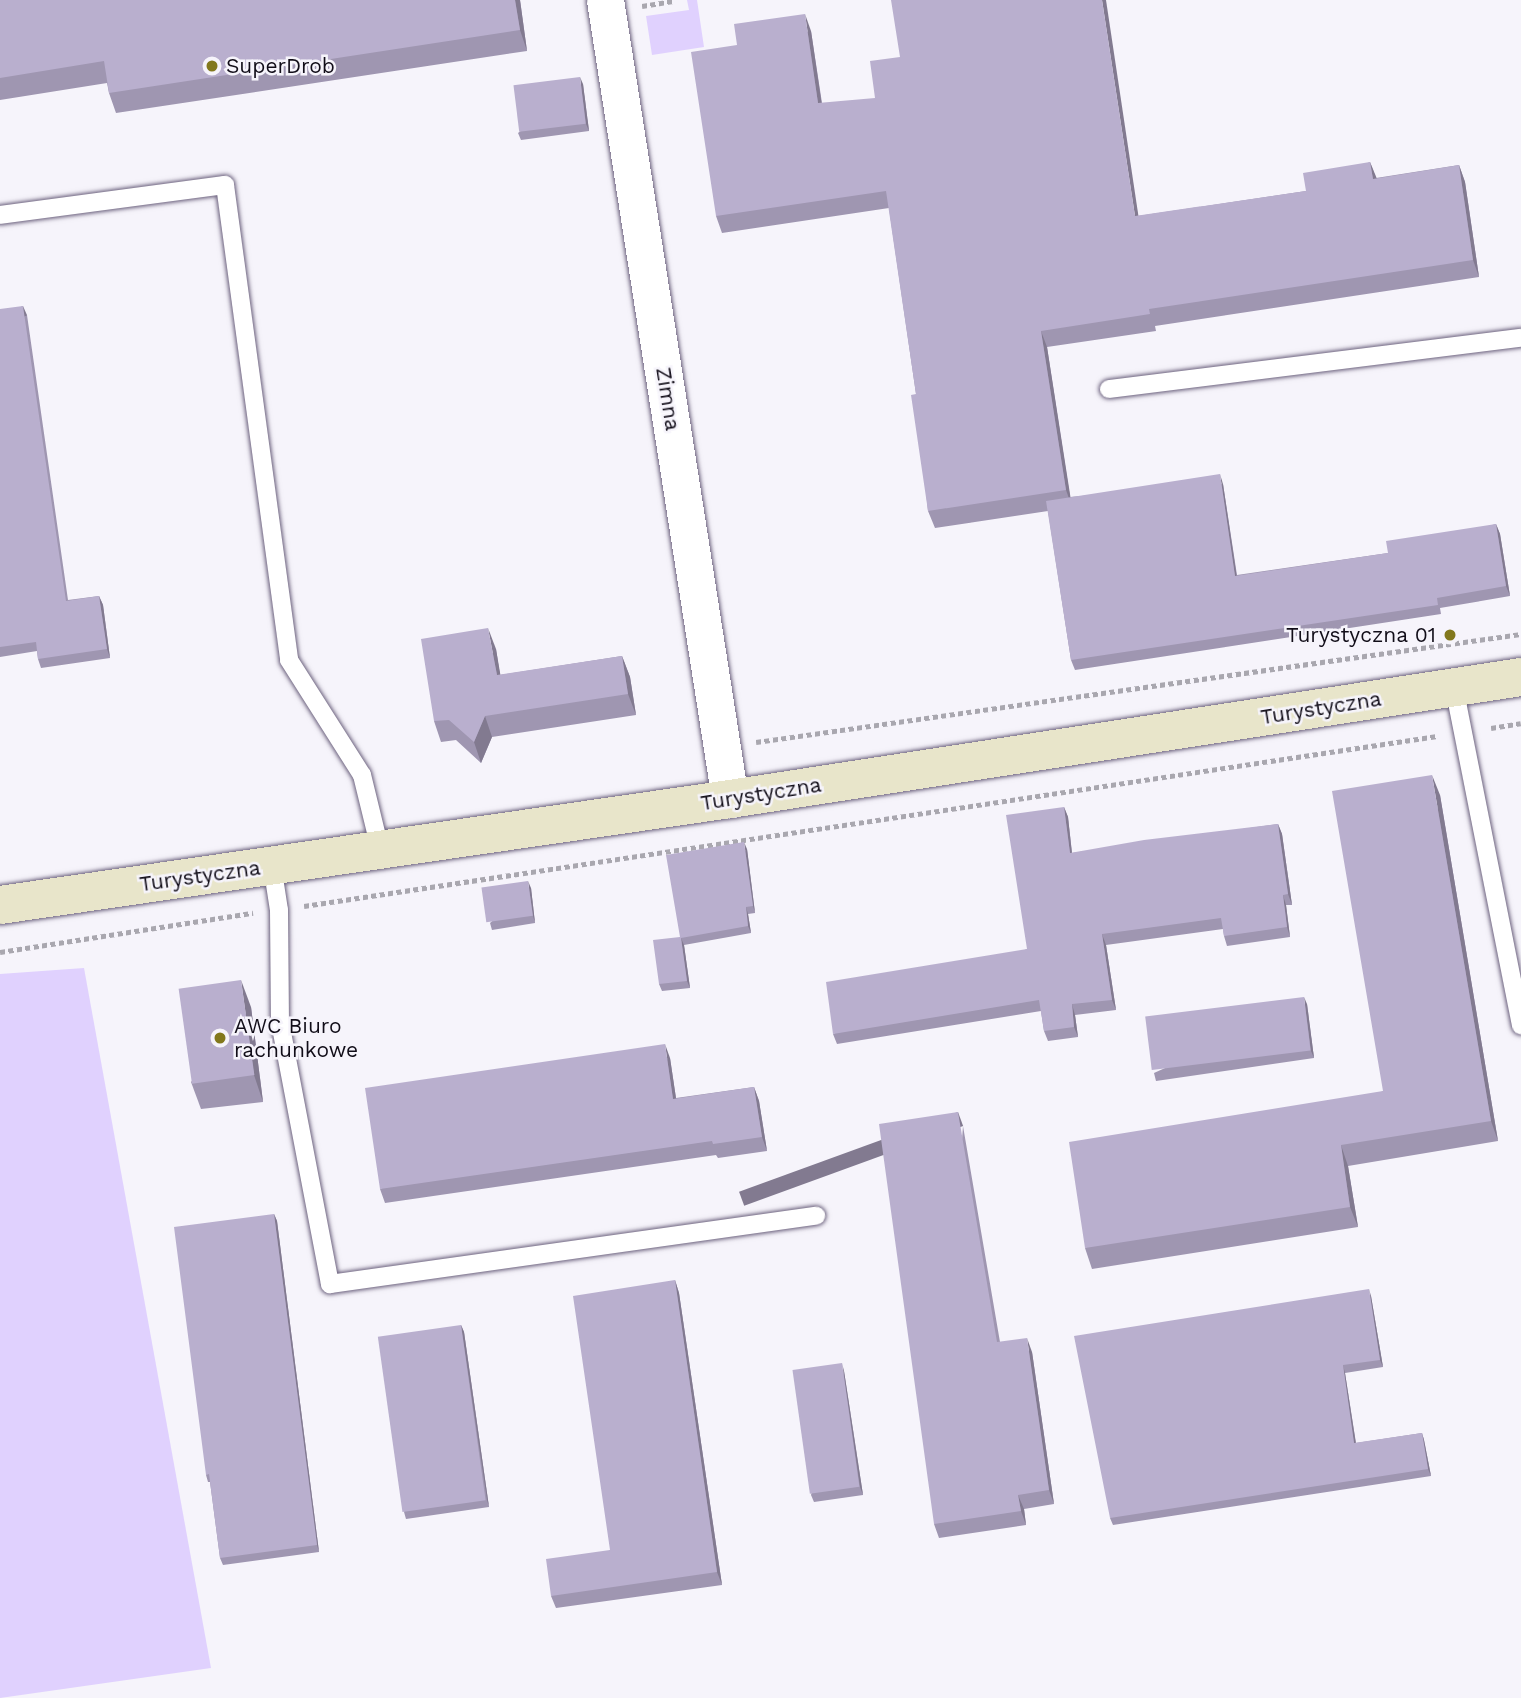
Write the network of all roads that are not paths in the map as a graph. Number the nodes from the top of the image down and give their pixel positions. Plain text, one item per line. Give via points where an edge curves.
1 (606, 0) edge
2 (0, 215) edge
3 (1521, 338) edge
4 (1109, 389) dead end
5 (1521, 677) edge
6 (1454, 687) junction
7 (730, 799) junction
8 (380, 849) junction
9 (272, 865) junction
10 (0, 905) edge
11 (1521, 1025) edge
12 (816, 1216) dead end

1 - 7 street, Zimna
2 - 8 lane via 225,185 289,660 362,775
3 - 4 lane
5 - 6 main road, Turystyczna
6 - 7 main road, Turystyczna
6 - 11 lane
7 - 8 main road, Turystyczna
8 - 9 main road, Turystyczna
9 - 10 main road, Turystyczna
9 - 12 lane via 279,910 280,1022 330,1284

